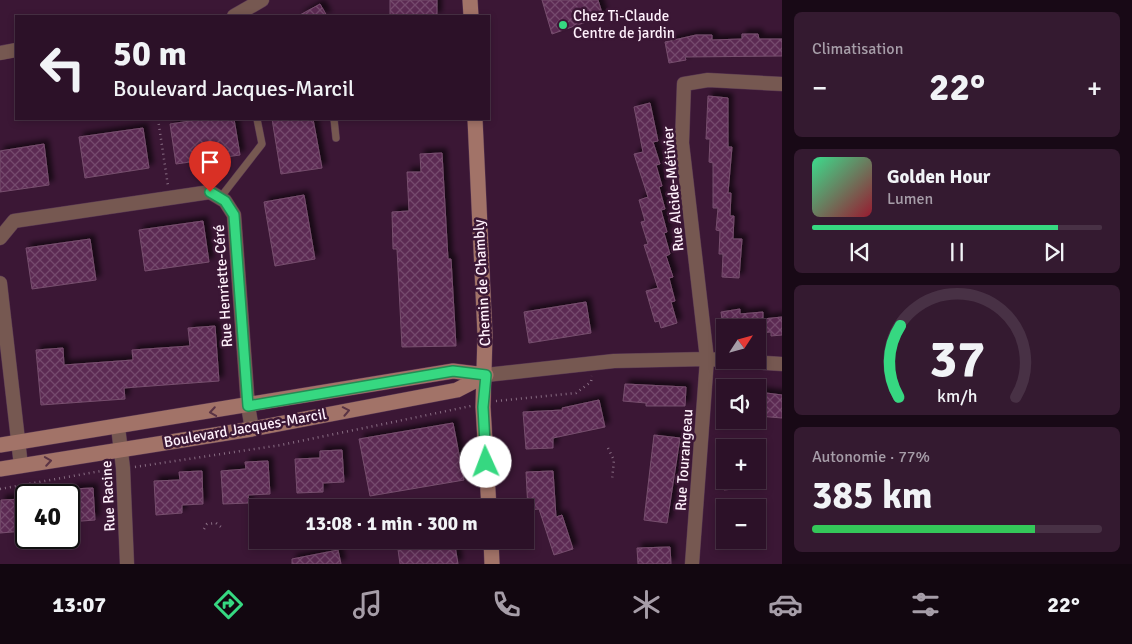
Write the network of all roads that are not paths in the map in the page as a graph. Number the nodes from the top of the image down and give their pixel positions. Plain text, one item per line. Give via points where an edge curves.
1 (262, 0) edge
2 (470, 0) edge
3 (236, 15) edge
4 (471, 15) edge
5 (15, 50) edge
6 (0, 53) edge
7 (782, 84) edge
8 (257, 120) edge
9 (334, 120) edge
10 (475, 120) edge
11 (336, 138) dead end
12 (220, 198) junction
13 (0, 238) edge
14 (0, 283) edge
15 (707, 359) junction
16 (782, 364) edge
17 (486, 375) junction
18 (248, 406) junction
19 (118, 427) junction
20 (252, 429) junction
21 (20, 441) junction
22 (0, 445) edge
23 (121, 449) junction
24 (21, 466) junction
25 (0, 469) edge
26 (489, 499) edge
27 (491, 549) edge
28 (128, 564) edge
29 (492, 564) edge
30 (692, 564) edge

1 - 3 street
2 - 4 street
5 - 6 street
7 - 15 street, Rue Alcide-Métivier via 708,80 684,84 682,143
8 - 12 lane via 262,144
9 - 11 lane
10 - 17 street, Chemin de Chambly
12 - 13 street via 210,192 14,222
12 - 18 street, Rue Henriette-Céré via 234,215
14 - 21 street
15 - 16 street, Boulevard Jacques-Marcil
15 - 17 street, Boulevard Jacques-Marcil via 614,361
15 - 30 street, Rue Tourangeau
17 - 18 street, Boulevard Jacques-Marcil via 453,371
20 -> 17 street, Boulevard Jacques-Marcil via 457,390
17 - 26 street, Chemin de Chambly via 484,402
18 -> 19 street, Boulevard Jacques-Marcil
18 - 20 street, Rue Henriette-Céré
19 - 21 street, Boulevard Jacques-Marcil
19 - 23 street, Rue Racine
20 - 23 street, Boulevard Jacques-Marcil
21 - 22 street, Boulevard Jacques-Marcil
21 - 24 street
24 -> 23 street, Boulevard Jacques-Marcil
23 - 28 street, Rue Racine
24 - 25 street, Boulevard Jacques-Marcil
27 - 29 street

